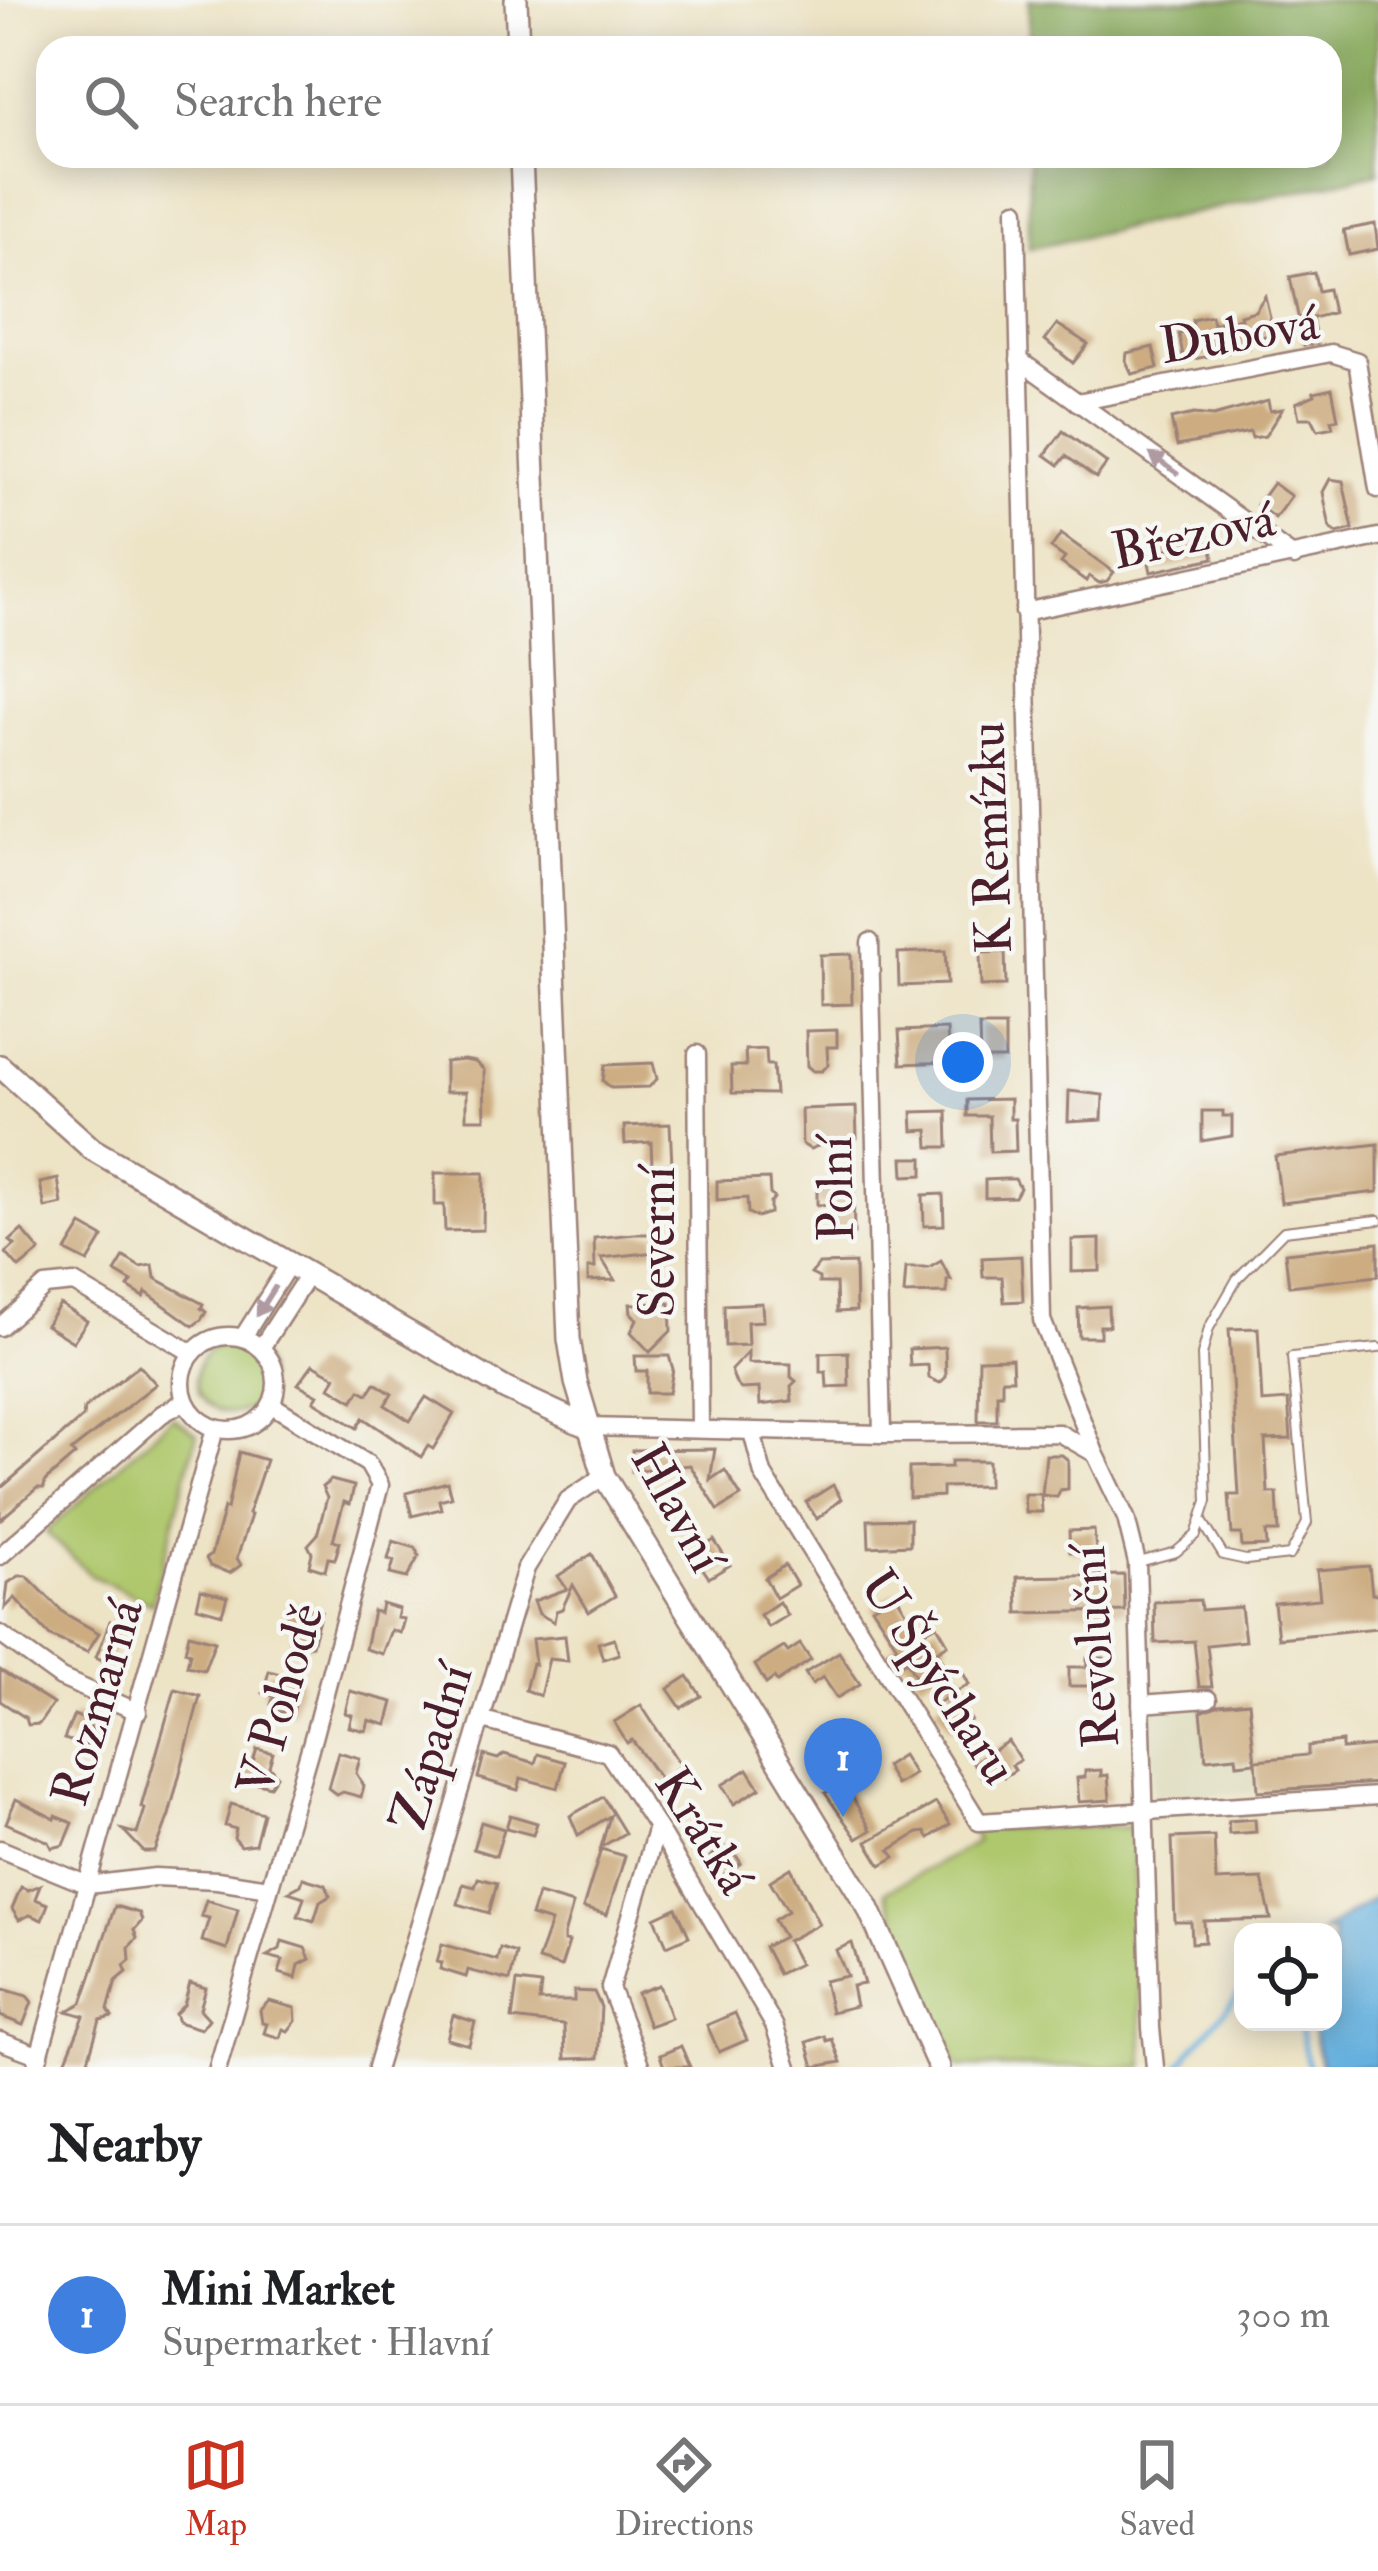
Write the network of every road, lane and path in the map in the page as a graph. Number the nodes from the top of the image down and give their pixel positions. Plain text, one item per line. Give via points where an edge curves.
1 (516, 0) edge
2 (518, 36) edge
3 (521, 168) edge
4 (1016, 210) dead end
5 (1019, 360) junction
6 (1078, 402) junction
7 (1378, 489) edge
8 (1378, 536) edge
9 (1294, 556) junction
10 (1024, 612) junction
11 (870, 942) dead end
12 (697, 1054) dead end
13 (0, 1066) edge
14 (1378, 1220) edge
15 (298, 1270) junction
16 (0, 1328) edge
17 (243, 1337) junction
18 (261, 1348) junction
19 (1378, 1348) edge
20 (192, 1353) junction
21 (184, 1401) junction
22 (272, 1405) junction
23 (588, 1427) junction
24 (215, 1429) junction
25 (700, 1429) junction
26 (752, 1432) junction
27 (882, 1435) junction
28 (1095, 1454) junction
29 (604, 1476) junction
30 (1202, 1519) junction
31 (0, 1556) edge
32 (1137, 1563) junction
33 (0, 1634) edge
34 (1208, 1699) dead end
35 (1142, 1704) junction
36 (138, 1712) junction
37 (483, 1720) junction
38 (1378, 1796) edge
39 (1147, 1810) junction
40 (657, 1827) junction
41 (0, 1849) edge
42 (88, 1885) junction
43 (269, 1888) junction
44 (0, 2041) edge
45 (38, 2061) edge
46 (218, 2067) edge
47 (377, 2067) edge
48 (641, 2067) edge
49 (788, 2067) edge
50 (939, 2067) edge
51 (1155, 2067) edge

1 - 2 street
3 - 23 street, Hlavní via 569,1339
4 - 5 street, K Remízku
5 - 6 street
5 - 10 street, K Remízku
6 - 7 street, Dubová via 1331,353 1357,361
9 -> 6 street
8 - 9 street, Březová
9 - 10 street, Březová
10 - 28 street, K Remízku via 1042,1320
11 - 27 street, Polní
12 - 25 street, Severní
13 - 15 street via 92,1149
14 - 30 lane via 1284,1231 1237,1279 1202,1355
15 -> 17 street
15 - 18 street
15 - 23 street
16 - 20 street via 45,1286 74,1282
17 - 18 street
17 - 20 street via 211,1339
18 - 22 street via 276,1376
19 - 30 lane via 1292,1357 1307,1523 1290,1555 1223,1555
20 - 21 street via 182,1373
21 - 24 street
21 - 31 street
22 - 24 street via 247,1427
22 - 43 street, V Pohodě via 368,1464 380,1485
23 - 25 street
23 - 29 street, Hlavní
24 - 36 street, Rozmarná
25 - 26 street
26 - 27 street
26 - 39 street, U Špýcharu via 763,1474 979,1822
27 - 28 street via 1059,1432
28 - 32 street, Revoluční
29 - 37 street, Západní via 568,1500 526,1568
29 - 50 street, Hlavní via 868,1907
30 - 32 lane via 1176,1552
32 - 35 street, Revoluční
33 - 36 street via 61,1678
34 - 35 street
35 - 39 street, Revoluční
36 - 42 street, Rozmarná
37 - 40 street, Krátká via 608,1753
37 - 47 street, Západní
38 - 39 street
39 - 51 street, Revoluční
40 - 48 street via 610,1988
40 - 49 street, Krátká via 774,2025
41 - 42 street
42 - 43 street via 155,1877
42 - 45 street, Rozmarná
43 - 46 street, V Pohodě
44 - 45 street

